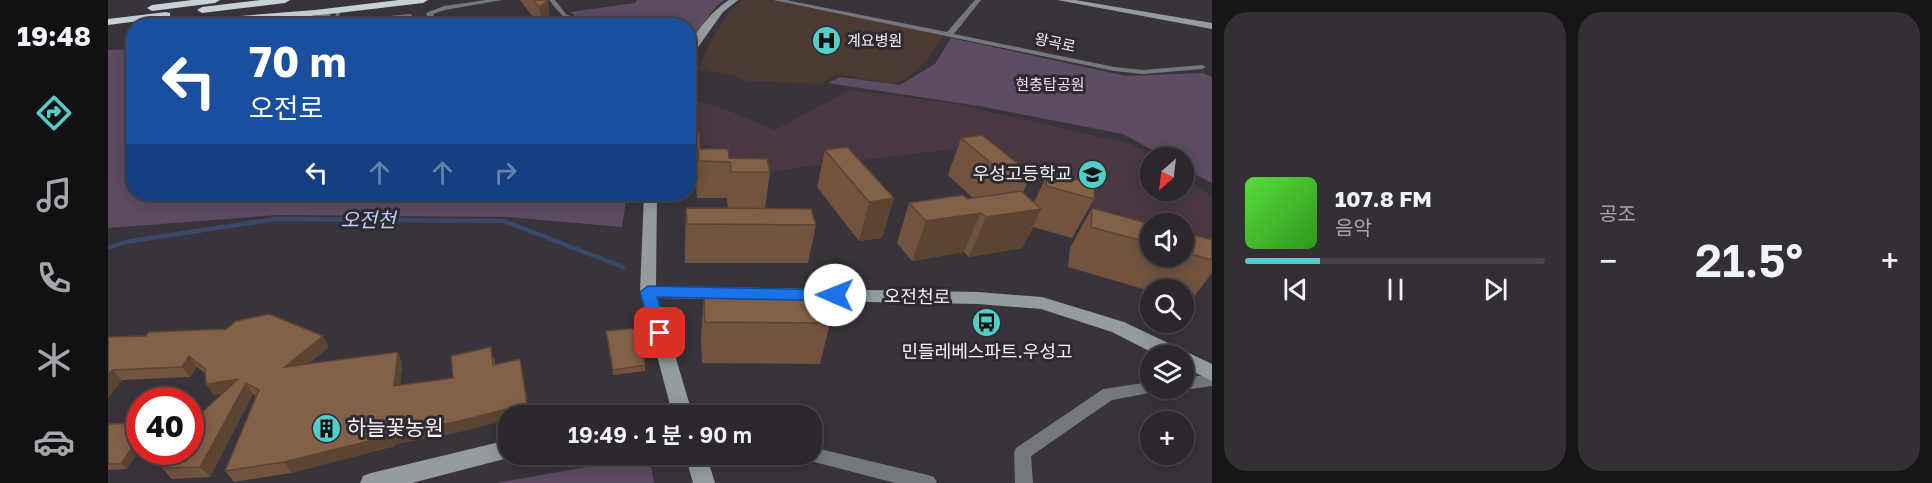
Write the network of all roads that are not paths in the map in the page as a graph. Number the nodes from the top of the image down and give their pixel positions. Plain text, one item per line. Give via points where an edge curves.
1 (190, 0) edge
2 (215, 0) edge
3 (285, 0) edge
4 (423, 0) edge
5 (499, 0) edge
6 (552, 0) edge
7 (734, 0) edge
8 (776, 0) edge
9 (978, 0) edge
10 (1061, 0) edge
11 (146, 8) junction
12 (338, 10) junction
13 (108, 13) edge
14 (315, 13) junction
15 (140, 18) edge
16 (252, 18) edge
17 (328, 18) edge
18 (337, 18) edge
19 (392, 18) edge
20 (411, 18) edge
21 (432, 18) edge
22 (570, 18) edge
23 (126, 20) edge
24 (1212, 20) edge
25 (108, 22) edge
26 (1186, 22) junction
27 (1212, 27) edge
28 (126, 28) edge
29 (108, 29) edge
30 (949, 35) junction
31 (696, 38) edge
32 (1202, 67) dead end
33 (650, 201) edge
34 (648, 292) junction
35 (1155, 345) edge
36 (1194, 364) edge
37 (1212, 373) edge
38 (1212, 380) edge
39 (1194, 383) edge
40 (1140, 389) edge
41 (680, 405) edge
42 (498, 451) edge
43 (822, 457) edge
44 (698, 465) edge
45 (370, 483) edge
46 (704, 483) edge
47 (928, 483) edge
48 (1024, 483) edge

1 - 11 highway
2 - 11 highway
3 - 15 highway
4 - 12 highway
5 - 21 street via 444,8 429,13
6 - 22 street
7 - 31 street
8 - 30 street, 왕곡로
9 - 30 street
10 - 26 street
11 - 13 highway
12 - 14 highway
12 - 18 lane
14 - 16 highway
14 - 17 lane
19 - 20 lane
23 - 25 highway
24 - 26 street
26 - 27 street
28 - 29 highway
30 - 32 street, 왕곡로 via 1114,69 1143,72
33 - 34 street
34 - 35 street, 오전천로 via 978,298 1042,303 1118,327
34 - 41 street
36 - 37 street
38 - 39 street
40 - 48 street via 1108,394 1022,453
42 - 45 street
43 - 47 street
44 - 46 street

